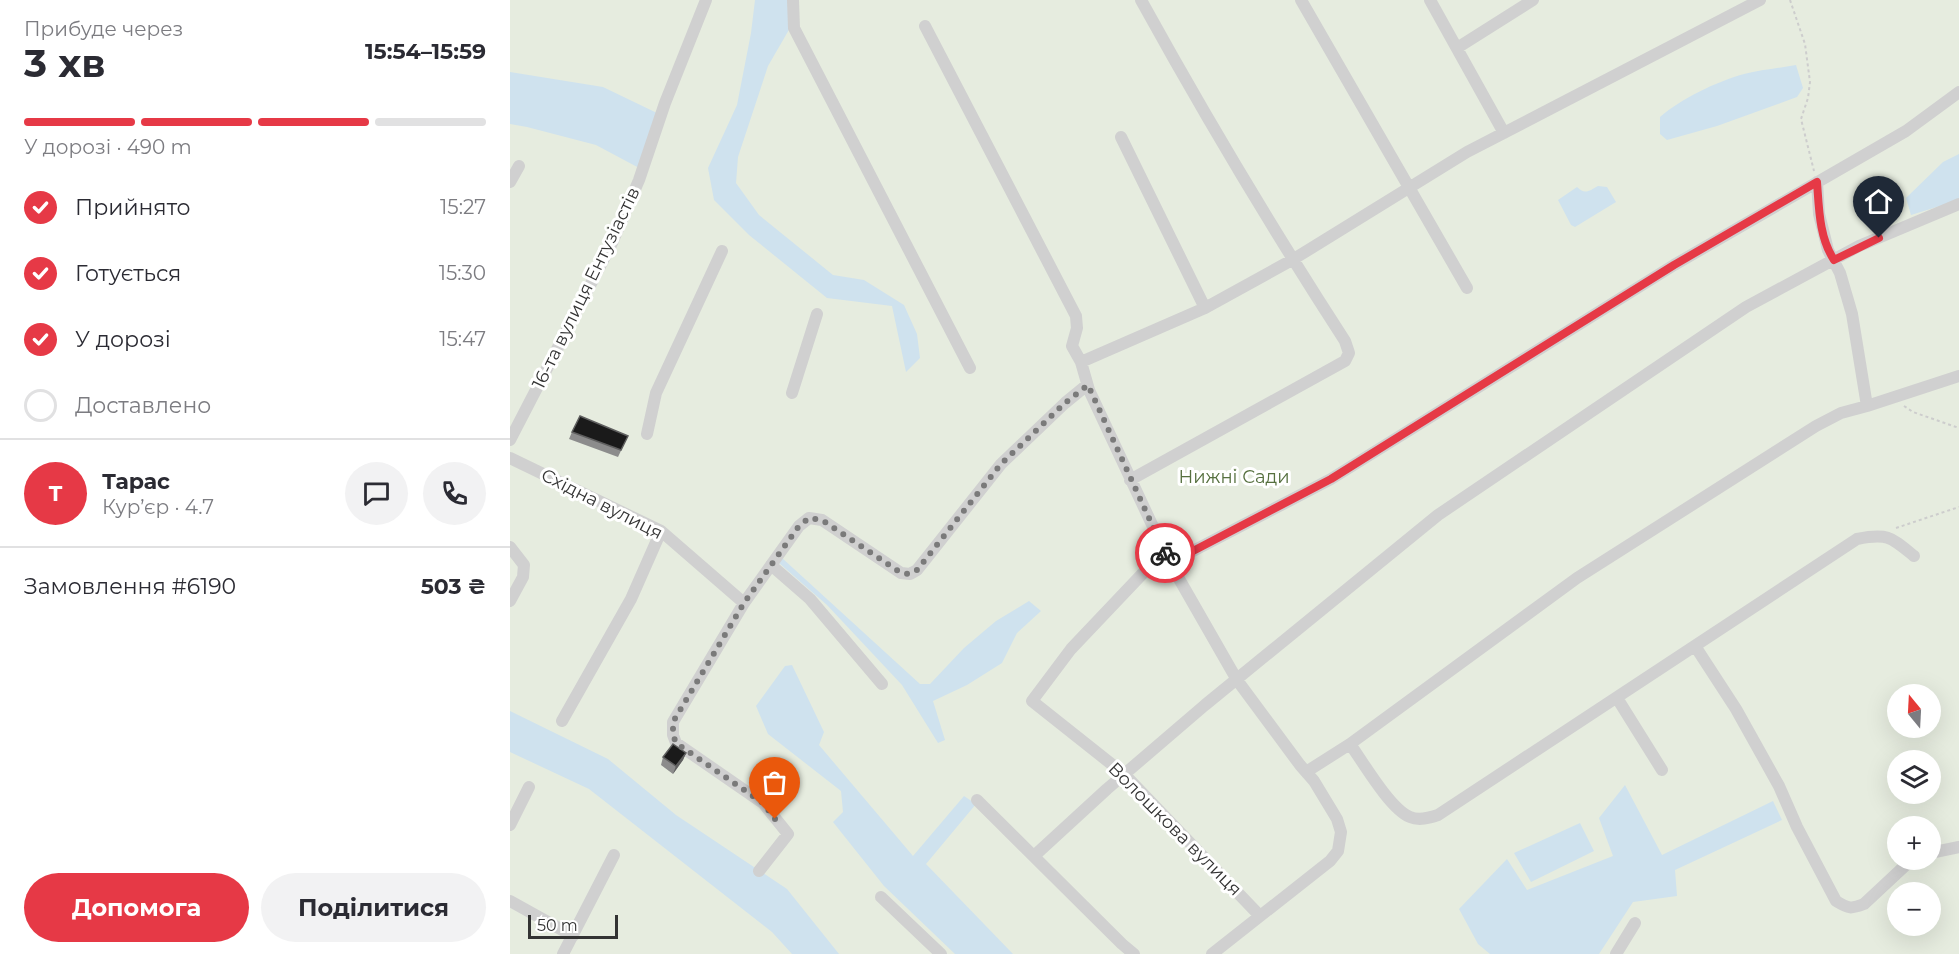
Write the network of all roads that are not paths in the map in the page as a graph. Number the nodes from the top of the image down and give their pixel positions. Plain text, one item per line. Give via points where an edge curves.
1 (706, 0) edge
2 (793, 0) edge
3 (1141, 0) edge
4 (1301, 0) edge
5 (1430, 0) edge
6 (1533, 0) edge
7 (1760, 0) edge
8 (925, 26) dead end
9 (1457, 48) junction
10 (1959, 92) edge
11 (1503, 133) junction
12 (1121, 137) dead end
13 (519, 166) dead end
14 (510, 182) edge
15 (1817, 182) junction
16 (1408, 189) junction
17 (1959, 204) edge
18 (722, 250) dead end
19 (1292, 260) junction
20 (1834, 260) junction
21 (1467, 288) dead end
22 (1205, 308) junction
23 (817, 314) dead end
24 (1081, 362) junction
25 (969, 368) dead end
26 (1959, 376) edge
27 (1088, 385) junction
28 (792, 393) dead end
29 (1867, 406) junction
30 (647, 434) dead end
31 (510, 440) edge
32 (510, 458) edge
33 (1130, 480) junction
34 (661, 531) junction
35 (510, 547) edge
36 (1164, 551) junction
37 (1914, 556) dead end
38 (1170, 563) junction
39 (771, 565) junction
40 (510, 601) edge
41 (744, 603) junction
42 (1695, 646) junction
43 (1237, 680) junction
44 (882, 684) dead end
45 (1617, 698) junction
46 (562, 721) dead end
47 (1350, 744) junction
48 (1662, 770) dead end
49 (1306, 772) junction
50 (1124, 774) junction
51 (529, 787) dead end
52 (977, 800) dead end
53 (510, 825) edge
54 (1959, 847) edge
55 (1941, 851) edge
56 (614, 855) dead end
57 (1034, 856) junction
58 (1901, 870) edge
59 (759, 871) dead end
60 (880, 897) dead end
61 (510, 901) edge
62 (1260, 916) junction
63 (1635, 923) dead end
64 (573, 936) junction
65 (562, 954) edge
66 (941, 954) edge
67 (1134, 954) edge
68 (1212, 954) edge
69 (1616, 954) edge

1 - 31 street, 16-та вулиця Ентузіастів via 612,243
2 - 25 street via 794,28
3 - 19 street
4 - 16 street
5 - 9 street
6 - 9 street
7 - 11 street
8 - 24 street via 1076,316 1072,346
9 - 11 street
10 - 15 street via 1906,130
11 - 16 street
12 - 22 street
13 - 14 street
15 - 20 street via 1819,214
15 - 38 street via 1674,265 1331,479
16 - 19 street
16 - 21 street
17 - 20 street
18 - 30 street via 656,393
19 - 22 street
19 - 33 street via 1345,341 1349,352 1345,361
20 - 29 street via 1852,314
20 - 43 street via 1746,307 1438,515
22 - 24 street
23 - 28 street
24 - 27 street
26 - 29 street
27 - 33 street
27 - 39 street via 1001,464 917,570 901,573 822,520 809,518
29 - 47 street via 1840,413 1816,426 1577,578
32 - 34 street, Східна вулиця
33 - 36 street
34 - 41 street, Східна вулиця
34 - 46 street via 631,599
35 - 40 street via 524,565 523,577
36 - 38 street
36 - 50 street, Волошкова вулиця via 1071,649 1032,701
37 - 42 street via 1893,538 1857,539
38 - 43 street
39 - 41 street
39 - 44 street via 810,599
41 - 59 street via 673,722 673,735 676,743 763,803 788,834
42 - 45 street
42 - 58 street via 1779,786 1836,901 1856,908
43 - 49 street
43 - 50 street
45 - 47 street via 1438,815 1426,819 1411,818 1397,809
45 - 48 street
47 - 49 street
49 - 62 street via 1337,819 1341,832 1338,850 1330,861
50 - 57 street
50 - 62 street, Волошкова вулиця
51 - 53 street
52 - 57 street
54 - 55 street
56 - 64 street
57 - 67 street
60 - 66 street
61 - 64 street
62 - 68 street
63 - 69 street
64 - 65 street

